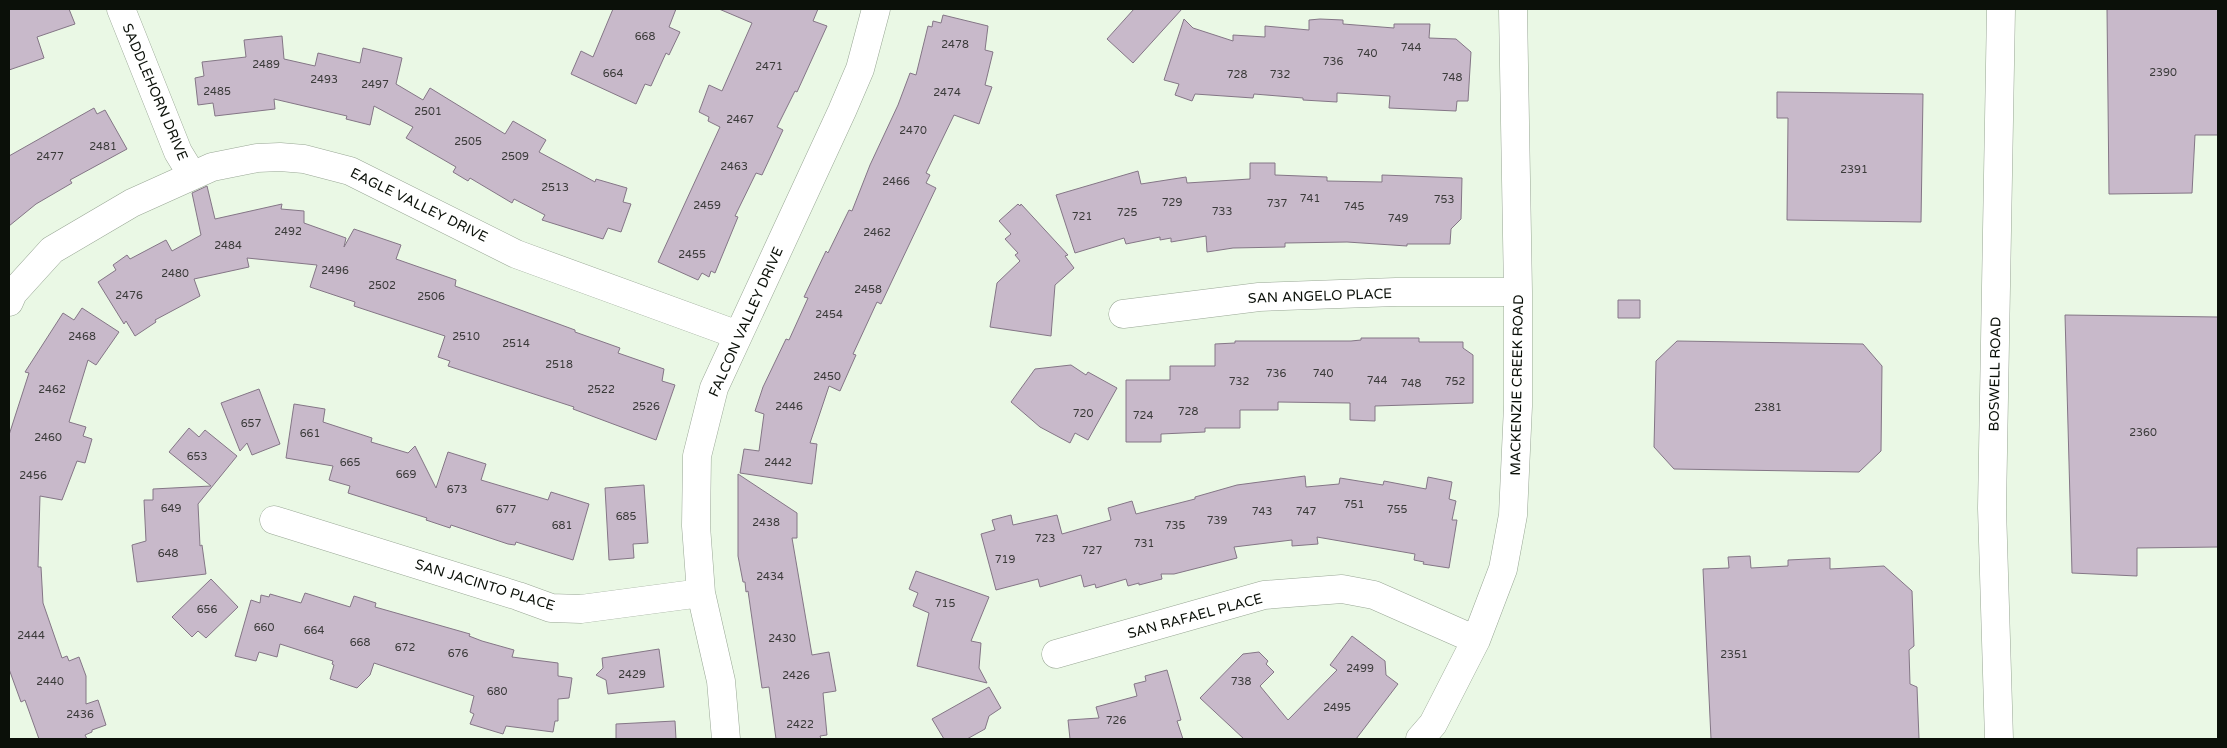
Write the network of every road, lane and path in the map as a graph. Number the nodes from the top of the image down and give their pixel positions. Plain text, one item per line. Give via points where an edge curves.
1 (121, 9) edge
2 (876, 9) edge
3 (1513, 9) edge
4 (2001, 9) edge
5 (192, 175) junction
6 (1518, 292) junction
7 (9, 302) edge
8 (1123, 314) dead end
9 (738, 335) junction
10 (274, 520) dead end
11 (700, 593) junction
12 (1476, 640) junction
13 (1056, 654) dead end
14 (726, 739) edge
15 (1420, 739) edge
16 (1999, 739) edge

1 - 5 street, SADDLEHORN DRIVE via 178,152
2 - 9 street, FALCON VALLEY DRIVE via 860,69
3 - 6 street, MACKENZIE CREEK ROAD
4 - 16 street, BOSWELL ROAD via 1992,508
5 - 7 street, EAGLE VALLEY DRIVE via 132,203 52,250 13,293
5 - 9 street, EAGLE VALLEY DRIVE via 257,158 304,159 328,164 373,181 516,254
6 - 8 street, SAN ANGELO PLACE via 1259,297
6 - 12 street, MACKENZIE CREEK ROAD via 1518,406 1513,515 1503,569
9 - 11 street, FALCON VALLEY DRIVE via 714,388 697,456 696,526
10 - 11 street, SAN JACINTO PLACE via 551,608 581,609
11 - 14 street, FALCON VALLEY DRIVE via 722,681
12 - 13 street, SAN RAFAEL PLACE via 1374,595 1342,590 1264,595
12 - 15 street, MACKENZIE CREEK ROAD via 1432,724

